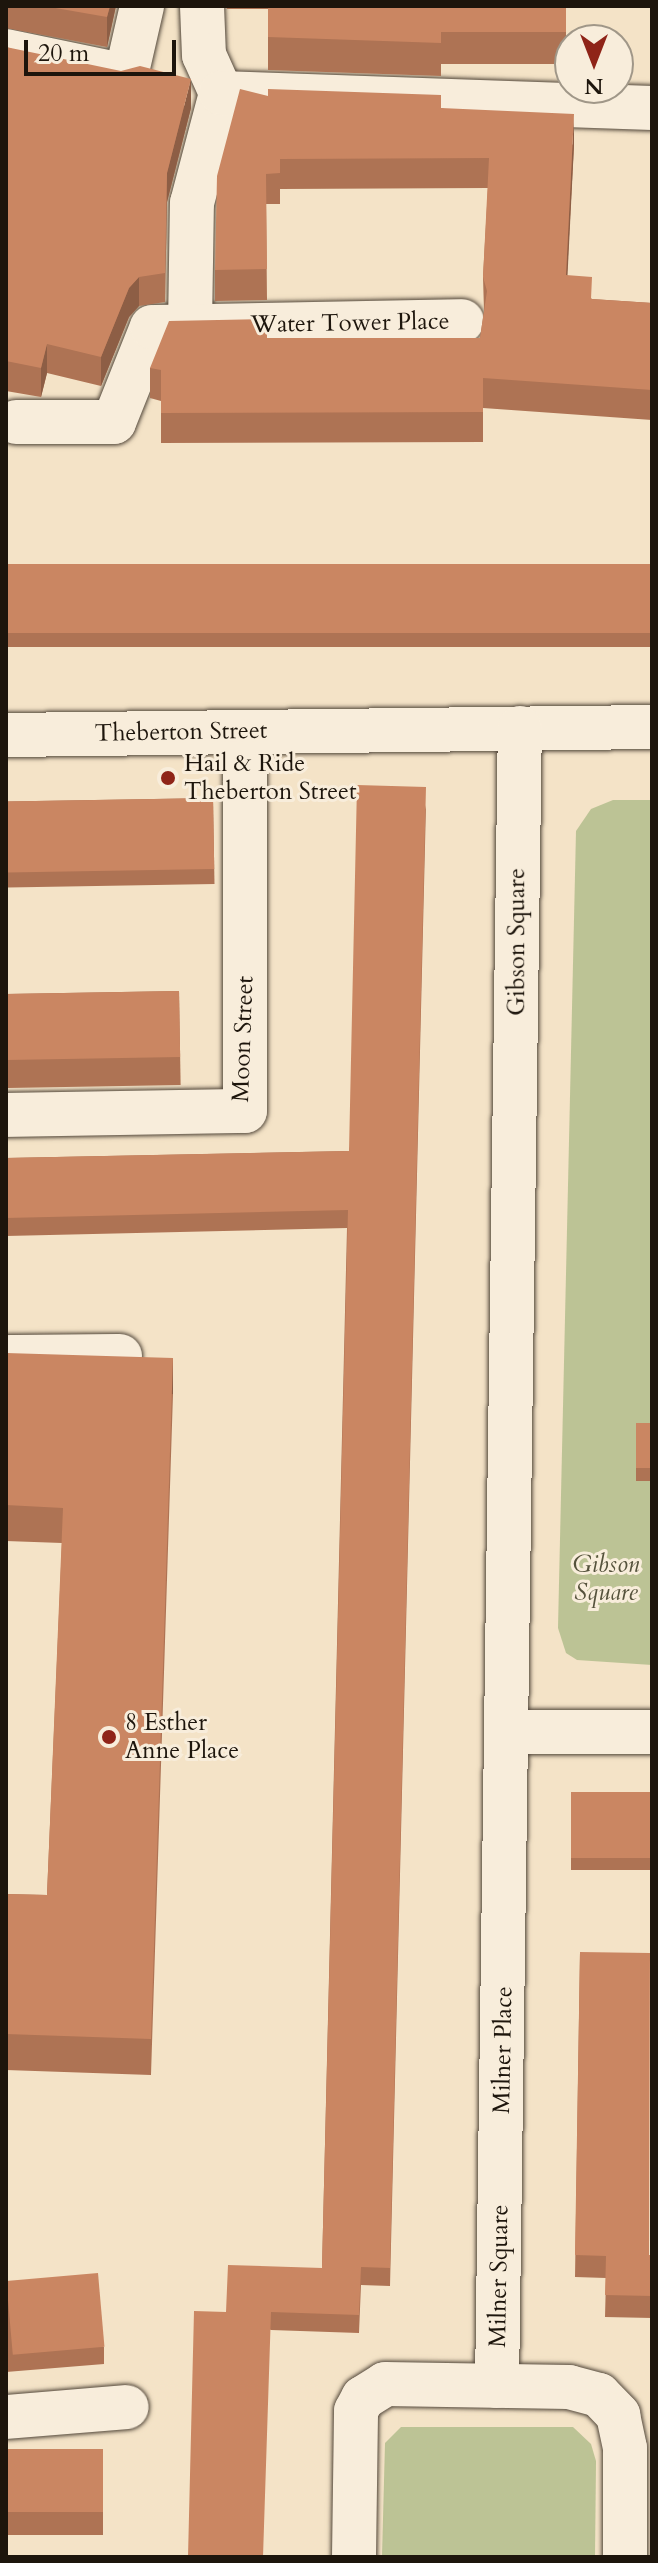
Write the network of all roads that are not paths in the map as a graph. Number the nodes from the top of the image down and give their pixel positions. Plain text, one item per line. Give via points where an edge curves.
1 (142, 6) edge
2 (202, 6) edge
3 (6, 51) edge
4 (221, 93) junction
5 (652, 108) edge
6 (462, 321) dead end
7 (190, 326) junction
8 (16, 422) dead end
9 (652, 727) edge
10 (520, 728) junction
11 (245, 732) junction
12 (6, 735) edge
13 (6, 1115) edge
14 (120, 1356) edge
15 (6, 1357) edge
16 (508, 1732) junction
17 (652, 1732) edge
18 (506, 1934) joint
19 (500, 2166) joint
20 (497, 2386) junction
21 (127, 2407) dead end
22 (6, 2417) edge
23 (354, 2557) edge
24 (625, 2557) edge

1 - 3 street via 126,76
2 - 4 street via 204,55
4 - 5 street
4 - 7 street via 192,203
6 - 7 street, Water Tower Place
7 - 8 street, Water Tower Place via 152,327 114,422
9 - 10 street, Theberton Street
10 - 11 street, Theberton Street via 465,729 441,757 380,757 356,730
10 - 16 street, Gibson Square
11 - 12 street, Theberton Street
11 - 13 street, Moon Street via 245,1111
14 - 15 street
16 - 17 street
16 - 18 street, Gibson Square
18 - 19 street, Milner Place
19 - 20 street, Milner Square
20 - 23 street via 385,2384 363,2398 356,2411
20 - 24 street via 569,2387 599,2395 618,2415 625,2448
21 - 22 street

